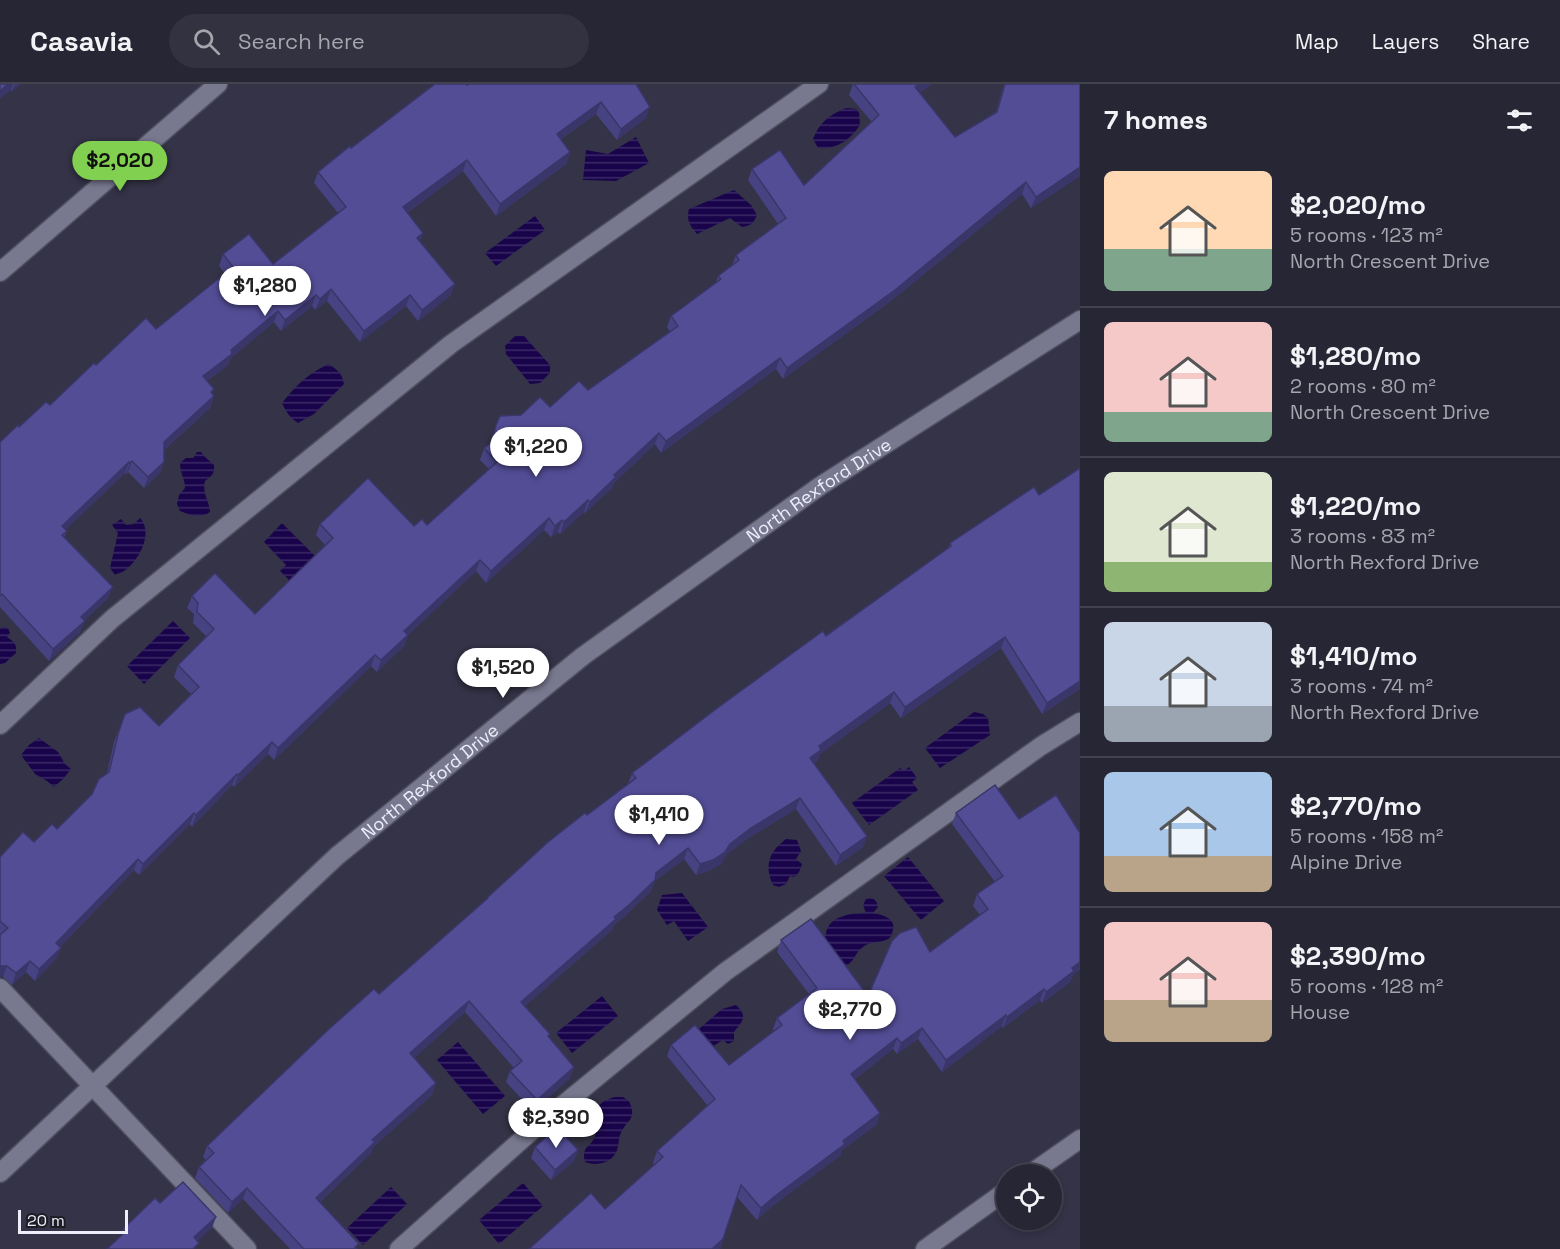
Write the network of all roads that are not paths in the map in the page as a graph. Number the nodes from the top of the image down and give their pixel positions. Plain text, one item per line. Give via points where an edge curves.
1 (218, 84) edge
2 (819, 84) edge
3 (0, 272) edge
4 (1080, 320) edge
5 (1080, 722) edge
6 (0, 725) edge
7 (0, 988) edge
8 (93, 1085) junction
9 (1080, 1139) edge
10 (1044, 1164) edge
11 (0, 1173) edge
12 (996, 1198) edge
13 (248, 1249) edge
14 (399, 1249) edge
15 (925, 1249) edge

1 - 3 street
2 - 6 street via 451,344 112,619
4 - 8 street, North Rexford Drive via 820,486 583,656 337,856
5 - 14 street via 724,972 536,1127
7 - 8 street
8 - 11 street, North Rexford Drive
8 - 13 street
9 - 10 street
12 - 15 street

